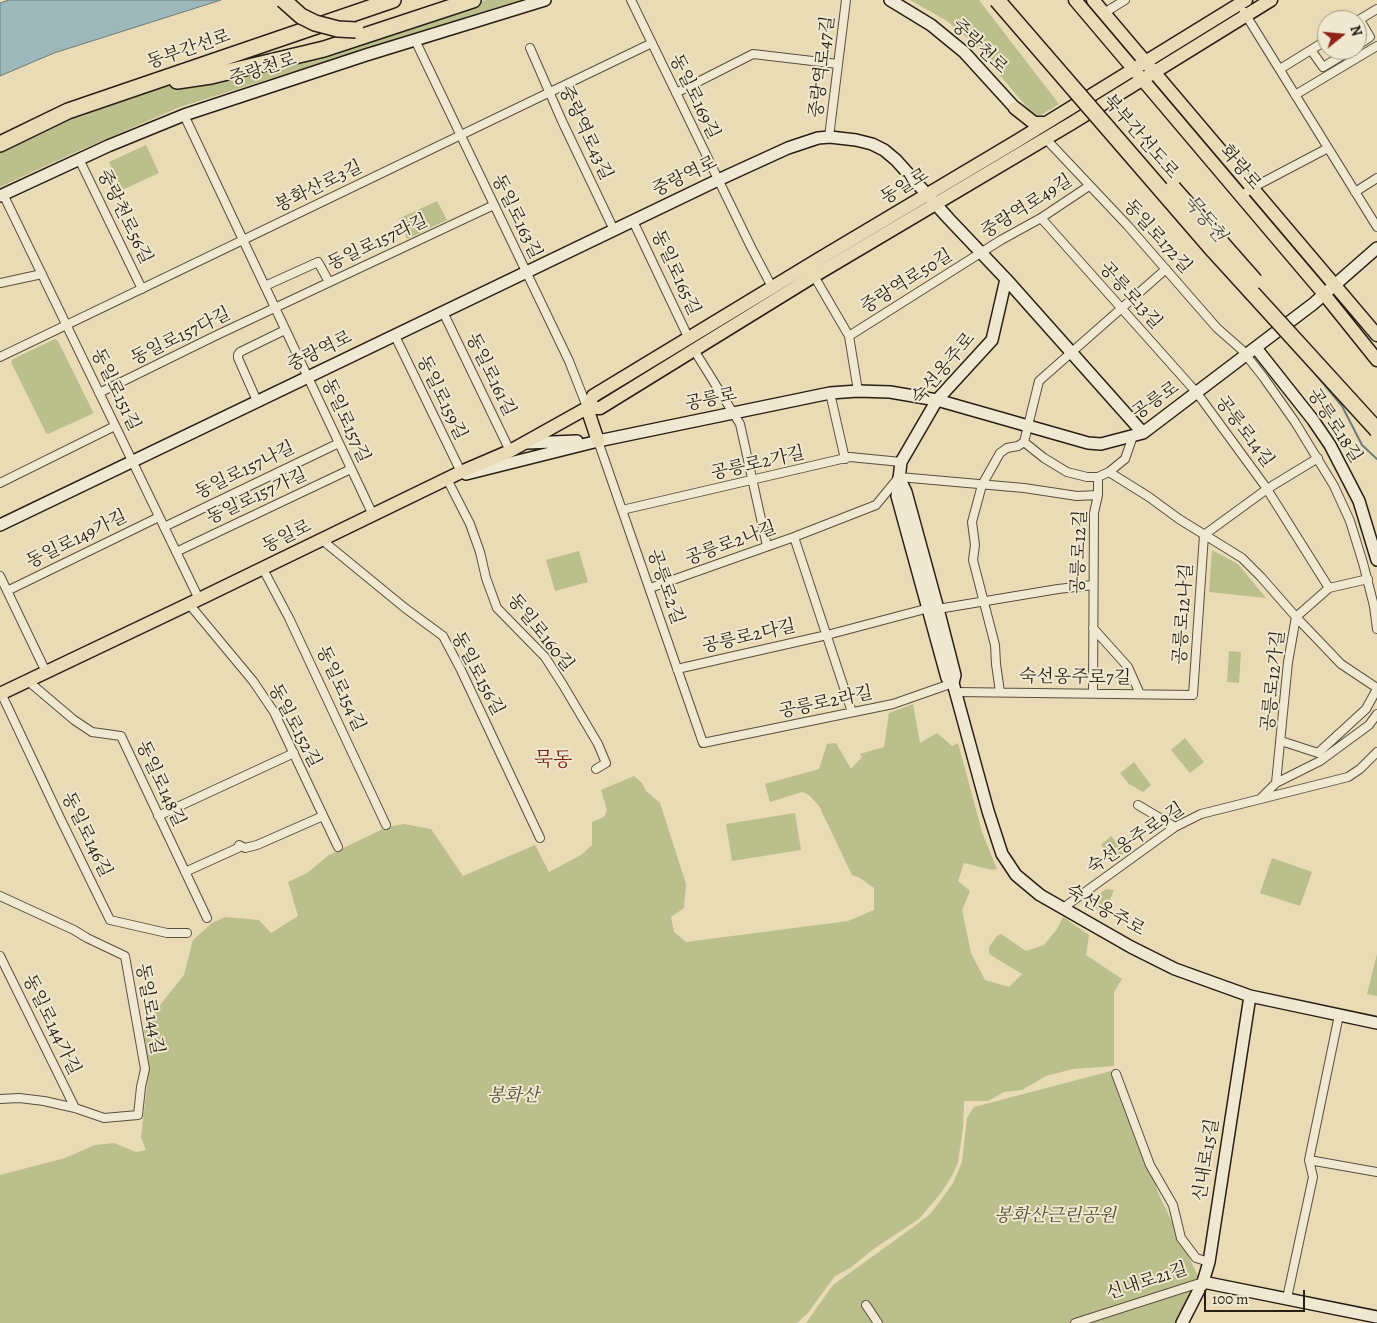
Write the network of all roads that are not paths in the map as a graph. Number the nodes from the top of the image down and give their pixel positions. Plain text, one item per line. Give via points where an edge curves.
1 (283, 0) edge
2 (393, 0) edge
3 (473, 0) edge
4 (545, 0) edge
5 (631, 0) edge
6 (846, 0) edge
7 (890, 0) edge
8 (997, 0) edge
9 (1010, 0) edge
10 (1075, 0) edge
11 (1093, 0) edge
12 (1125, 0) edge
13 (1271, 0) edge
14 (1240, 1) edge
15 (1104, 13) junction
16 (1246, 16) junction
17 (397, 24) junction
18 (415, 40) junction
19 (652, 44) junction
20 (1317, 46) edge
21 (1377, 46) edge
22 (530, 48) dead end
23 (1311, 50) junction
24 (1317, 59) edge
25 (1317, 60) edge
26 (1333, 60) edge
27 (1342, 60) edge
28 (1145, 62) junction
29 (838, 64) junction
30 (1345, 64) junction
31 (1133, 69) junction
32 (1280, 69) junction
33 (1154, 73) junction
34 (1142, 80) junction
35 (139, 87) junction
36 (550, 92) junction
37 (676, 93) junction
38 (1295, 95) junction
39 (1015, 108) junction
40 (184, 115) junction
41 (1046, 123) junction
42 (461, 136) junction
43 (1024, 136) junction
44 (829, 137) junction
45 (1046, 139) junction
46 (0, 144) edge
47 (1328, 148) junction
48 (79, 159) junction
49 (1377, 178) edge
50 (718, 180) junction
51 (1089, 186) junction
52 (1252, 188) junction
53 (1355, 192) junction
54 (1, 195) edge
55 (1241, 196) junction
56 (931, 199) junction
57 (494, 205) junction
58 (1041, 218) junction
59 (633, 221) junction
60 (1377, 227) edge
61 (614, 230) junction
62 (243, 240) junction
63 (1377, 248) edge
64 (981, 254) junction
65 (819, 268) junction
66 (1166, 269) junction
67 (526, 272) junction
68 (42, 274) junction
69 (1006, 279) junction
70 (329, 282) junction
71 (0, 283) edge
72 (1335, 284) junction
73 (265, 286) junction
74 (780, 287) junction
75 (142, 289) junction
76 (1324, 294) junction
77 (275, 308) junction
78 (1122, 310) junction
79 (444, 312) junction
80 (67, 325) junction
81 (285, 330) junction
82 (1377, 334) edge
83 (395, 336) junction
84 (849, 336) junction
85 (692, 344) junction
86 (1258, 346) junction
87 (1072, 352) junction
88 (1246, 356) junction
89 (0, 357) edge
90 (1377, 360) edge
91 (308, 378) junction
92 (614, 384) junction
93 (858, 391) junction
94 (99, 392) junction
95 (830, 393) junction
96 (1197, 394) junction
97 (620, 395) junction
98 (937, 400) junction
99 (257, 401) junction
100 (587, 408) junction
101 (734, 413) junction
102 (1377, 416) edge
103 (115, 426) junction
104 (1027, 426) junction
105 (1377, 430) edge
106 (1138, 435) junction
107 (598, 440) junction
108 (1024, 442) junction
109 (339, 443) junction
110 (527, 443) junction
111 (510, 451) junction
112 (1318, 458) junction
113 (845, 459) junction
114 (132, 461) junction
115 (901, 462) junction
116 (351, 469) junction
117 (461, 472) junction
118 (1109, 472) junction
119 (1098, 477) junction
120 (899, 478) junction
121 (447, 479) junction
122 (752, 479) junction
123 (0, 483) edge
124 (982, 484) junction
125 (1267, 489) junction
126 (1098, 495) junction
127 (622, 510) junction
128 (373, 515) junction
129 (159, 517) junction
130 (0, 525) edge
131 (164, 527) junction
132 (1204, 535) junction
133 (794, 537) junction
134 (322, 540) junction
135 (767, 546) junction
136 (176, 552) junction
137 (1377, 560) edge
138 (263, 568) junction
139 (0, 576) edge
140 (1368, 579) junction
141 (1093, 585) junction
142 (650, 588) junction
143 (1329, 588) junction
144 (7, 591) junction
145 (194, 602) junction
146 (984, 602) junction
147 (934, 609) junction
148 (1296, 618) junction
149 (1093, 628) junction
150 (1377, 629) edge
151 (827, 635) junction
152 (678, 669) junction
153 (46, 672) junction
154 (28, 681) junction
155 (954, 687) junction
156 (1377, 688) edge
157 (1000, 692) junction
158 (1093, 693) junction
159 (1, 694) edge
160 (1140, 694) junction
161 (1193, 694) joint
162 (852, 712) junction
163 (1377, 714) edge
164 (1282, 741) junction
165 (703, 743) joint
166 (1377, 752) edge
167 (294, 753) junction
168 (596, 769) dead end
169 (1276, 783) junction
170 (1261, 798) junction
171 (1138, 805) dead end
172 (158, 816) junction
173 (323, 816) junction
174 (386, 825) dead end
175 (1175, 828) junction
176 (540, 838) dead end
177 (338, 847) dead end
178 (185, 872) junction
179 (0, 896) edge
180 (1063, 908) junction
181 (207, 918) dead end
182 (187, 933) dead end
183 (0, 956) edge
184 (1250, 996) junction
185 (1339, 1015) junction
186 (1377, 1023) edge
187 (1116, 1074) dead end
188 (0, 1098) edge
189 (75, 1108) junction
190 (1309, 1160) junction
191 (1377, 1172) edge
192 (1209, 1262) junction
193 (1203, 1282) junction
194 (1287, 1298) junction
195 (866, 1305) dead end
196 (1377, 1317) edge
197 (878, 1323) edge
198 (1075, 1323) edge
199 (1182, 1323) edge

1 - 17 highway, bridge via 301,16 338,30
2 - 35 highway, 동부간선로
3 - 17 highway
4 - 18 street, 중랑천로
5 - 19 street, 동일로169길
6 - 29 street, 중랑역로47길
7 - 39 street, 중랑천로 via 947,37 986,74
8 - 105 highway, 북부간선도로, bridge via 1208,243
9 - 102 highway, 북부간선도로, bridge
10 - 31 main road, 화랑로
11 - 15 main road, 화랑로
12 - 15 street
13 - 16 main road, 동일로
14 - 16 street
14 - 28 main road, 동일로
15 - 28 main road, 화랑로
16 - 32 street
16 - 33 main road, 동일로
17 - 35 highway via 324,49 211,76
18 - 40 street, 중랑천로
18 - 42 street, 동일로163길
19 - 36 street, 봉화산로3길
19 - 37 street, 동일로169길
20 - 23 street
21 - 30 street
22 - 36 street, 중랑역로43길
23 - 24 street
23 - 32 street
25 - 26 street via 1322,67
27 - 30 street
28 - 31 main road, 동일로
28 - 33 main road, 화랑로
29 - 37 street via 752,54
29 - 44 street, 중랑역로47길
30 - 38 street
31 - 34 main road, 화랑로
31 - 41 main road, 동일로
32 - 38 street
33 - 34 main road, 동일로
33 - 52 main road, 화랑로
34 - 45 main road, 동일로
34 - 55 main road, 화랑로
35 - 46 highway, 동부간선로 via 68,111
36 - 42 street, 봉화산로3길
36 - 61 street, 중랑역로43길
37 - 50 street, 동일로169길
38 - 47 street
39 - 41 main road via 1034,123
39 - 43 main road
40 - 48 street, 중랑천로
40 - 62 street, 동일로157길
41 - 43 main road, 동일로
42 - 57 street, 동일로163길
42 - 62 street, 봉화산로3길
43 - 56 main road, 동일로
44 - 50 street, 중랑역로 via 807,140
44 - 56 street, 중랑역로 via 856,140 884,150
45 - 51 street, 동일로172길
45 - 56 main road, 동일로
47 - 52 street, 화랑로
47 - 53 street
48 - 54 street, 중랑천로
48 - 75 street, 중랑천로56길
49 - 53 street
50 - 59 street, 중랑역로
50 - 74 street, 동일로169길
51 - 58 street, 중랑역로49길
51 - 66 street, 동일로172길
52 - 55 street
52 - 72 main road, 화랑로
53 - 60 street
54 - 68 street, 동일로151길
55 - 76 main road, 화랑로
56 - 64 street, 중랑역로
56 - 65 main road, 동일로
57 - 67 street, 동일로163길
57 - 70 street, 동일로157라길
58 - 64 street, 중랑역로49길
58 - 78 street, 공릉로13길
59 - 61 street, 중랑역로
59 - 85 street, 동일로165길
61 - 67 street, 중랑역로
62 - 73 street, 동일로157길
62 - 75 street, 봉화산로3길
63 - 72 street
64 - 69 street, 중랑역로
64 - 84 street, 중랑역로50길
65 - 74 main road, 동일로
65 - 74 main road, 동일로
65 - 84 street
66 - 78 street
66 - 88 street, 동일로172길
67 - 79 street, 중랑역로
67 - 100 street, 동일로163길 via 569,361
68 - 71 street
68 - 80 street, 동일로151길
69 - 87 street, 중랑역로
69 - 98 street, 숙선옹주로 via 992,340
70 - 73 street via 318,262
70 - 77 street, 동일로157라길
72 - 76 street
72 - 82 main road, 화랑로
73 - 77 street, 동일로157길
74 - 85 main road, 동일로
75 - 80 street, 봉화산로3길
76 - 86 street, 공릉로
76 - 90 main road, 화랑로
77 - 81 street, 동일로157길
77 - 94 street, 동일로157다길
78 - 87 street
78 - 96 street, 공릉로13길
79 - 83 street, 중랑역로
79 - 111 street, 동일로161길
80 - 89 street, 봉화산로3길
80 - 94 street, 동일로151길
81 - 91 street, 동일로157길
81 - 99 street, 중랑역로 via 238,354
83 - 91 street, 중랑역로
83 - 117 street, 동일로159길
84 - 93 street
85 - 92 main road, 동일로
85 - 97 main road, 동일로
85 - 101 street
86 - 88 street, 공릉로
86 - 137 street, 공릉로18길 via 1330,445 1359,502
87 - 104 street via 1039,381
87 - 106 street, 중랑역로
88 - 96 street, 공릉로
88 - 112 street, 동일로172길
91 - 99 street, 중랑역로
91 - 109 street, 동일로157길
92 - 97 main road via 608,392 610,396
92 - 100 main road, 동일로 via 593,396
93 - 95 street, 공릉로
93 - 98 street, 공릉로 via 890,392
94 - 103 street, 동일로151길
95 - 101 street, 공릉로
95 - 113 street
96 - 106 street, 공릉로
96 - 125 street, 공릉로14길
97 - 100 main road, 동일로 via 600,408
98 - 104 street, 공릉로
98 - 115 street, 숙선옹주로
99 - 114 street, 중랑역로
100 - 107 main road
100 - 110 main road, 동일로
101 - 107 street, 공릉로
101 - 122 street via 740,424
103 - 114 street, 동일로151길
103 - 123 street
104 - 106 street, 공릉로 via 1100,444
104 - 108 street
106 - 118 street via 1126,459
107 - 110 street, 공릉로
107 - 121 street, 공릉로
107 - 127 street, 공릉로2길
108 - 119 street via 1067,472
108 - 124 street via 1000,453
109 - 116 street, 동일로157길
109 - 131 street, 동일로157나길
110 - 111 main road, 동일로
111 - 117 main road, 동일로
112 - 125 street, 공릉로14길
112 - 140 street, 동일로172길 via 1344,508
113 - 115 street, 공릉로2가길
113 - 122 street, 공릉로2가길
114 - 129 street, 동일로151길
114 - 130 street, 중랑역로
115 - 120 street, 숙선옹주로
116 - 128 street, 동일로157길
116 - 136 street, 동일로157가길
117 - 121 main road, 동일로
118 - 119 street
118 - 132 street, 공릉로12가길
119 - 126 street, 공릉로12길
120 - 124 street
120 - 133 street, 공릉로2나길 via 876,505
120 - 147 street, 숙선옹주로 via 906,492
121 - 128 main road, 동일로
121 - 168 street, 동일로160길 via 470,524 497,608 545,657 564,685 606,763
122 - 127 street, 공릉로2가길
122 - 135 street
124 - 126 street via 1077,496
124 - 146 street via 972,522 973,560
125 - 132 street, 공릉로14길
125 - 143 street, 공릉로14길
126 - 141 street, 공릉로12길 via 1094,513
127 - 142 street, 공릉로2길
128 - 134 main road, 동일로
129 - 131 street, 동일로151길
129 - 144 street, 동일로149가길
131 - 136 street, 동일로151길
132 - 148 street, 공릉로12가길 via 1242,558
132 - 161 street, 공릉로12나길
133 - 135 street, 공릉로2나길
133 - 151 street, 공릉로2나길
134 - 138 main road, 동일로
134 - 176 street, 동일로156길 via 443,636
135 - 142 street, 공릉로2나길
136 - 145 street, 동일로151길
138 - 145 main road, 동일로
138 - 174 street, 동일로154길 via 290,618
139 - 144 street
140 - 143 street
140 - 150 street, 동일로172길
141 - 146 street, 공릉로2다길
141 - 149 street, 공릉로12길
142 - 152 street, 공릉로2길
143 - 148 street
144 - 153 street
145 - 153 main road, 동일로
145 - 167 street, 동일로152길 via 263,695
146 - 147 street, 공릉로2다길
146 - 157 street via 995,645
147 - 151 street, 공릉로2다길
147 - 155 street, 숙선옹주로 via 956,675
148 - 156 street, 공릉로12가길 via 1341,664
148 - 164 street, 공릉로12가길 via 1288,662
149 - 158 street, 공릉로12길
149 - 160 street via 1128,667
151 - 152 street, 공릉로2다길
151 - 162 street
152 - 165 street, 공릉로2길
153 - 154 main road, 동일로
154 - 159 main road, 동일로
154 - 172 street, 동일로148길 via 92,732 121,736
155 - 157 street, 숙선옹주로7길
155 - 162 street, 공릉로2라길
155 - 180 street, 숙선옹주로 via 1002,854 1024,883
156 - 164 street, 공릉로12가길 via 1366,709 1318,753
157 - 158 street, 숙선옹주로7길
158 - 160 street, 숙선옹주로7길
159 - 182 street, 동일로146길 via 110,920
160 - 161 street, 숙선옹주로7길
162 - 165 street, 공릉로2라길
163 - 169 street via 1369,725 1320,762
164 - 169 street
166 - 170 street, 숙선옹주로9길 via 1360,770 1348,776
167 - 172 street
167 - 173 street, 동일로152길
169 - 170 street
170 - 175 street, 숙선옹주로9길 via 1201,814
171 - 175 street
172 - 178 street, 동일로148길
173 - 177 street, 동일로152길
173 - 178 street via 257,845 245,848 239,845
175 - 180 street, 숙선옹주로9길
178 - 181 street, 동일로148길
179 - 189 street, 동일로144길 via 125,956 145,1069 138,1115 104,1118
180 - 184 street, 숙선옹주로 via 1175,969
183 - 189 street, 동일로144가길
184 - 185 street, 숙선옹주로
184 - 192 street, 신내로15길
185 - 186 street, 숙선옹주로
185 - 190 street
187 - 192 street via 1150,1165 1172,1205 1181,1238 1196,1258
188 - 189 street via 44,1101
190 - 191 street
190 - 194 street via 1313,1177
192 - 193 street, 신내로15길
193 - 194 street, 신내로21길
193 - 198 street, 신내로21길
193 - 199 street, 신내로15길
194 - 196 street, 신내로21길
195 - 197 street

